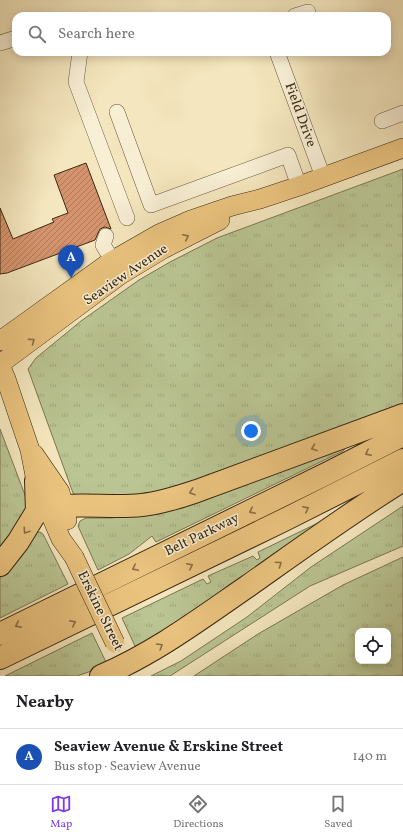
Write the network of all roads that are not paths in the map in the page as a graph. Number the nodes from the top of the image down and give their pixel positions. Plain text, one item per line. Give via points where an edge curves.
1 (12, 39) edge
2 (0, 43) edge
3 (79, 56) edge
4 (278, 56) edge
5 (118, 112) dead end
6 (403, 113) edge
7 (382, 121) dead end
8 (403, 148) edge
9 (323, 177) junction
10 (299, 186) junction
11 (260, 199) junction
12 (127, 218) dead end
13 (0, 341) edge
14 (0, 364) edge
15 (403, 415) edge
16 (403, 435) edge
17 (30, 450) junction
18 (403, 460) edge
19 (403, 480) edge
20 (36, 481) junction
21 (64, 506) junction
22 (74, 557) junction
23 (0, 565) edge
24 (0, 634) edge
25 (0, 658) edge
26 (126, 665) junction
27 (101, 676) edge

1 - 2 lane
3 - 12 lane via 76,82
4 - 9 lane, Field Drive
5 - 10 lane via 151,205 288,155
6 - 7 lane
8 - 9 main road, Seaview Avenue
9 - 10 main road, Seaview Avenue
10 - 11 main road, Seaview Avenue
11 - 13 main road, Seaview Avenue via 190,220 145,242 105,245
14 -> 11 main road, Seaview Avenue via 120,275
14 - 17 main road, Erskine Street
15 -> 21 highway via 168,500 142,505
16 -> 24 highway, Belt Parkway
17 - 20 main road, Erskine Street
17 - 21 main road, Erskine Street via 60,492
25 -> 18 highway, Belt Parkway
26 -> 19 highway via 190,627 355,510
20 - 22 main road, Erskine Street via 61,539
20 -> 23 highway via 37,511
21 - 22 main road, Erskine Street
22 - 26 main road, Erskine Street, bridge
26 - 27 highway

